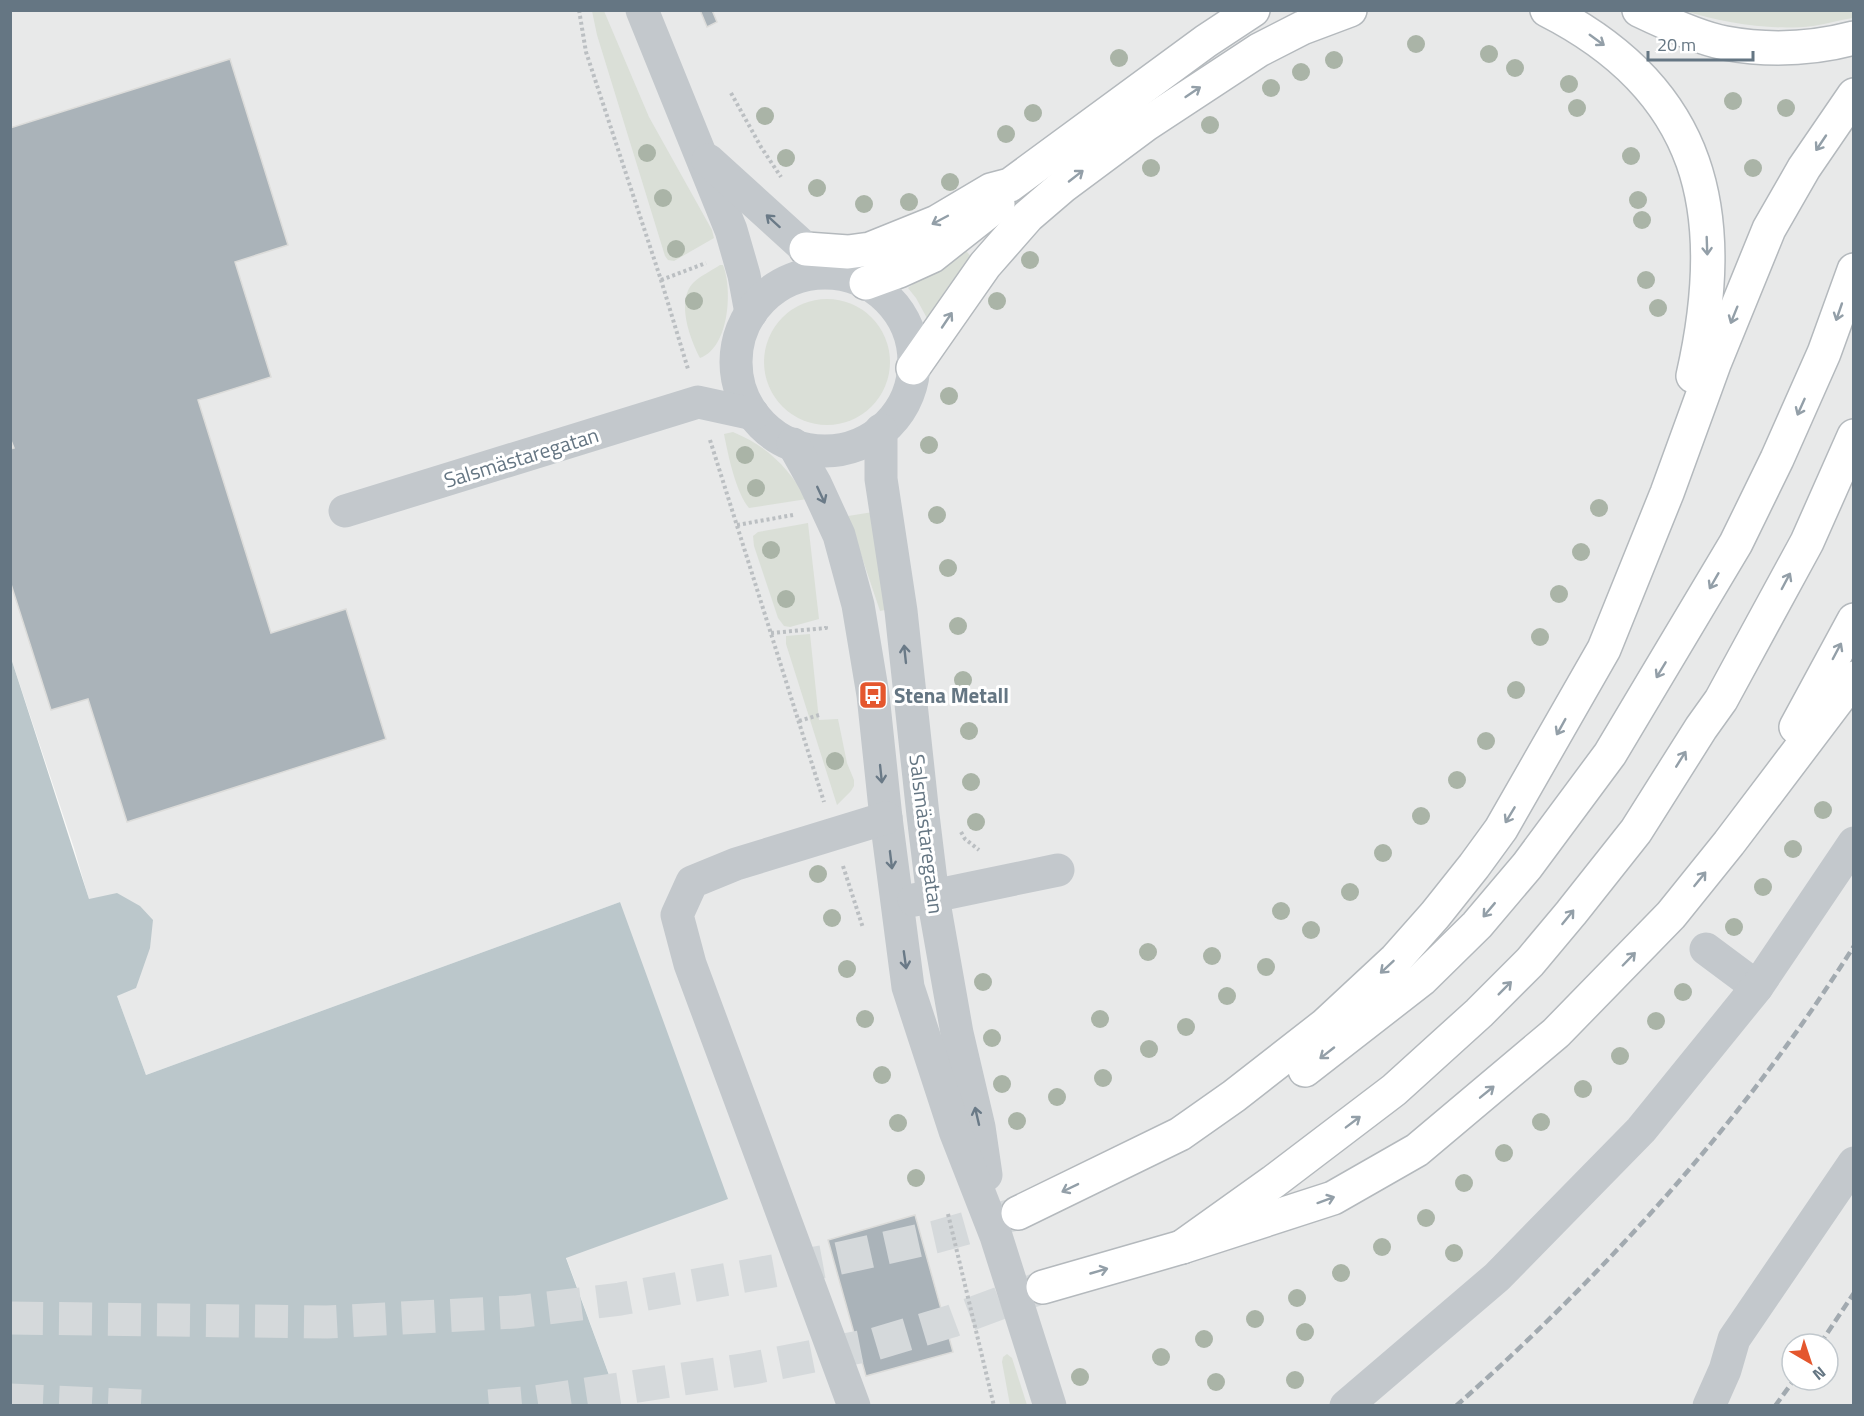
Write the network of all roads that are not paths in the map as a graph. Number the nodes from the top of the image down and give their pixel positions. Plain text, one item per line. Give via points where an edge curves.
1 (642, 10) edge
2 (1253, 10) edge
3 (1276, 10) edge
4 (1350, 10) edge
5 (1547, 10) edge
6 (1639, 10) edge
7 (1854, 38) edge
8 (1854, 95) edge
9 (1124, 103) junction
10 (702, 155) junction
11 (1010, 185) junction
12 (806, 249) junction
13 (1854, 270) edge
14 (833, 273) junction
15 (866, 283) junction
16 (751, 313) junction
17 (736, 351) junction
18 (913, 368) junction
19 (698, 402) junction
20 (753, 414) junction
21 (881, 430) junction
22 (1854, 436) edge
23 (793, 444) junction
24 (345, 511) dead end
25 (1854, 620) edge
26 (1604, 649) junction
27 (1854, 678) edge
28 (886, 818) junction
29 (1730, 843) junction
30 (1854, 843) edge
31 (1058, 870) dead end
32 (933, 897) junction
33 (897, 902) junction
34 (1706, 949) dead end
35 (1757, 987) junction
36 (1123, 1163) junction
37 (1854, 1163) edge
38 (1007, 1225) junction
39 (1182, 1247) junction
40 (1043, 1287) tunnel mouth
41 (854, 1406) edge
42 (1050, 1406) edge
43 (1346, 1406) edge
44 (1709, 1406) edge

1 - 10 street
2 - 9 highway via 1206,40
3 - 9 highway
18 -> 4 highway via 985,265 1028,216 1063,186 1145,125 1259,50
5 -> 26 highway via 1578,26 1641,76 1682,133 1706,209 1707,278 1694,374 1661,485
6 - 7 highway via 1724,43 1793,48
8 -> 26 highway via 1804,168 1769,229
9 - 11 highway
12 -> 10 street
10 - 16 street via 737,248
11 -> 12 highway via 991,190 937,222 870,249
11 - 15 highway via 1001,202 932,256
12 - 14 street
13 -> 36 highway via 1824,353 1736,543 1610,754 1527,866 1477,925 1422,979 1266,1099 1185,1142
14 - 15 street
14 - 16 street via 809,274 786,282 760,300
15 - 18 street via 890,302 902,319 912,348
16 - 17 street
17 - 19 street via 719,379
17 - 20 street via 739,384
18 - 21 street via 904,402
19 - 20 street
19 - 24 street, Salsmästaregatan
20 - 23 street via 771,433
21 - 23 street via 862,442 839,449 816,450
32 -> 21 street, Salsmästaregatan via 901,610 881,479
39 -> 22 highway via 1394,1090 1523,970 1571,914 1636,831 1721,700 1807,542
23 -> 28 street, Salsmästaregatan via 828,509 851,575 873,695
29 -> 25 highway
26 -> 36 highway via 1501,829 1435,915 1396,958 1325,1025 1234,1096 1180,1134
27 - 29 highway
28 -> 33 street, Salsmästaregatan
28 - 41 street, Salsmästaregatan via 736,864 692,882 677,915 690,964
39 -> 29 highway via 1333,1198 1417,1150 1580,1009 1671,915
30 - 35 street
31 - 32 street
32 - 33 street
38 -> 32 street, Salsmästaregatan via 957,1033
33 -> 38 street, Salsmästaregatan via 908,987 955,1131
34 - 35 street
35 - 43 street via 1641,1130 1601,1171 1497,1277
36 -> 38 highway
37 - 44 street via 1734,1339
38 - 42 street, Salsmästaregatan
40 -> 39 highway

